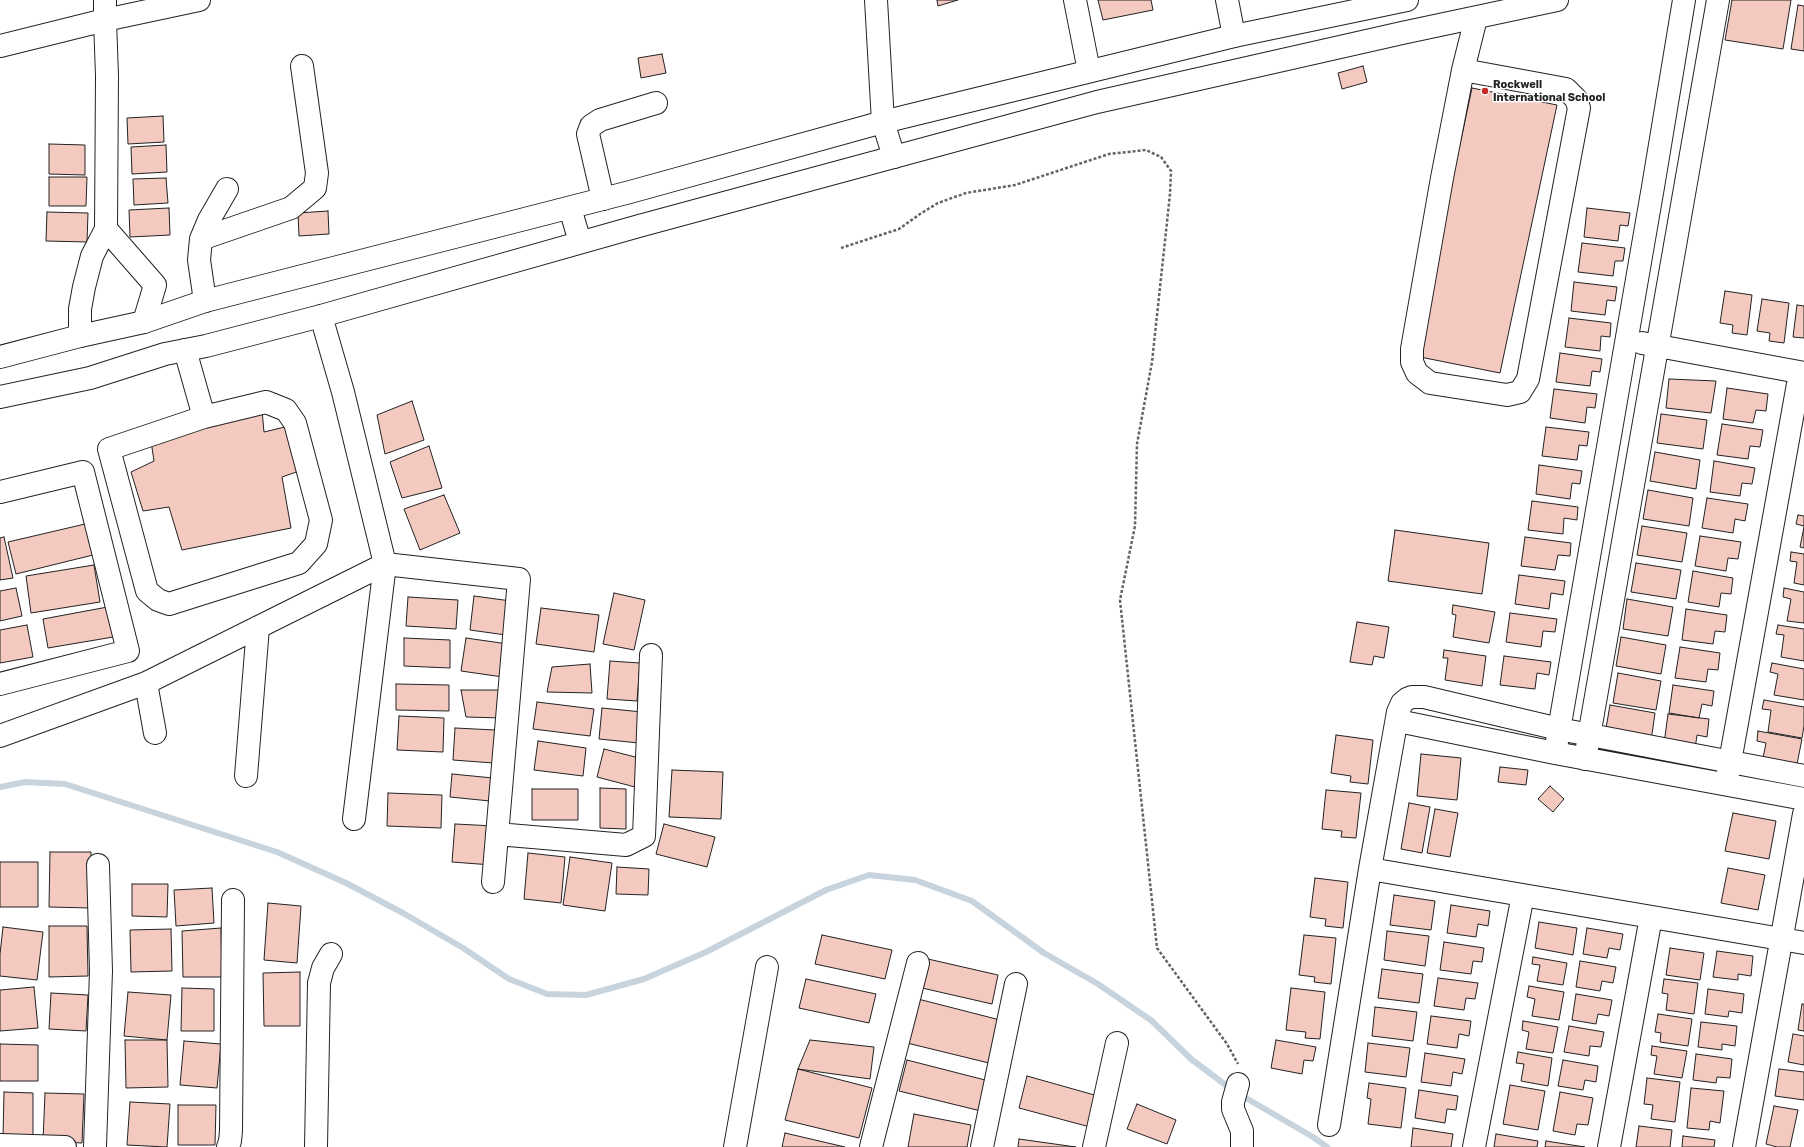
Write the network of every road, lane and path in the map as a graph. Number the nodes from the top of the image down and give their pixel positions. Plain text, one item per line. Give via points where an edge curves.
1 (199, 0) edge
2 (876, 0) edge
3 (1075, 0) edge
4 (1227, 0) edge
5 (1407, 0) edge
6 (1557, 0) edge
7 (1684, 0) edge
8 (1718, 0) edge
9 (105, 10) edge
10 (1476, 18) junction
11 (1234, 36) junction
12 (0, 46) edge
13 (302, 66) dead end
14 (1089, 70) junction
15 (1463, 70) junction
16 (656, 103) dead end
17 (883, 122) junction
18 (894, 157) junction
19 (1654, 187) junction
20 (228, 189) dead end
21 (1684, 193) junction
22 (603, 199) junction
23 (570, 208) junction
24 (106, 229) junction
25 (201, 239) junction
26 (580, 242) junction
27 (841, 248) dead end
28 (205, 301) junction
29 (321, 316) junction
30 (144, 322) junction
31 (80, 336) junction
32 (1627, 340) junction
33 (1657, 345) junction
34 (185, 350) junction
35 (0, 357) edge
36 (1802, 373) edge
37 (0, 398) edge
38 (204, 417) junction
39 (0, 492) edge
40 (385, 564) junction
41 (258, 627) junction
42 (650, 655) dead end
43 (146, 683) junction
44 (0, 684) edge
45 (1398, 721) junction
46 (1559, 729) junction
47 (155, 733) dead end
48 (1589, 734) junction
49 (0, 736) edge
50 (1555, 753) junction
51 (1585, 759) junction
52 (1731, 762) junction
53 (246, 776) dead end
54 (1804, 776) edge
55 (1726, 784) junction
56 (1804, 798) edge
57 (1804, 814) edge
58 (354, 819) dead end
59 (497, 834) junction
60 (98, 865) dead end
61 (1370, 869) junction
62 (493, 882) dead end
63 (1523, 895) junction
64 (233, 900) dead end
65 (1651, 917) junction
66 (1782, 940) junction
67 (1804, 944) edge
68 (331, 954) dead end
69 (918, 963) dead end
70 (767, 967) dead end
71 (1016, 984) dead end
72 (1117, 1043) dead end
73 (1236, 1090) joint
74 (1329, 1125) dead end
75 (0, 1145) edge
76 (65, 1147) edge
77 (95, 1147) edge
78 (228, 1147) edge
79 (316, 1147) edge
80 (735, 1147) edge
81 (871, 1147) edge
82 (982, 1147) edge
83 (1094, 1147) edge
84 (1242, 1147) edge
85 (1474, 1147) edge
86 (1609, 1147) edge
87 (1744, 1147) edge

1 - 9 street
2 - 17 street
3 - 14 street
4 - 11 street
5 - 11 street
6 - 10 street
7 - 19 street
8 - 21 street
9 - 12 street
9 - 24 street via 108,76
10 - 15 street
10 - 18 street via 1097,102
11 - 14 street
13 - 25 street via 317,173 315,188 291,208
14 - 17 street
15 - 15 street via 1566,89 1576,99 1579,108 1528,379 1520,392 1507,395 1430,383 1417,373 1412,362
16 - 22 street via 600,120 591,126 588,134
17 - 18 street
17 - 22 street
18 - 26 street
19 - 21 street
19 - 32 street
20 - 25 street
21 - 33 street
22 - 23 street
23 - 26 street
23 - 28 street
24 - 30 street via 155,285
24 - 31 street via 92,256 84,287 80,309
25 - 28 street via 199,260
26 - 29 street
27 - 73 path via 899,229 938,203 966,193 1015,185 1109,154 1146,150 1161,158 1171,171 1152,362 1137,444 1135,526 1120,600 1157,948 1228,1044 1240,1069
28 - 30 street
29 - 34 street
29 - 40 street via 343,392
30 - 31 street
31 - 35 street
32 - 33 street
32 - 46 street
33 - 36 street
33 - 48 street
34 - 37 street via 90,378
34 - 38 street
36 - 52 street
38 - 38 street via 266,402 286,410 295,424 321,520 316,544 299,563 168,604 147,591 109,449
39 - 44 street via 83,472 128,650
40 - 41 street
40 - 58 street
40 - 59 street via 519,579
41 - 43 street
41 - 53 street
42 - 59 street via 644,836 626,845
43 - 47 street
43 - 49 street
45 - 46 street via 1402,703 1412,697 1424,697
45 - 50 street
45 - 61 street
46 - 48 street
46 - 50 street
48 - 51 street
48 - 52 street
50 - 51 street
51 - 55 street
52 - 54 street
52 - 55 street
55 - 56 street
57 - 66 street
59 - 62 street
60 - 77 street via 101,971
61 - 63 street
61 - 74 street
63 - 65 street
63 - 85 street
64 - 78 street via 231,1131
65 - 66 street
65 - 86 street
66 - 67 street
66 - 87 street
68 - 79 street via 323,968 319,983
69 - 81 street
70 - 80 street
71 - 82 street
72 - 83 street
73 - 84 street via 1234,1109 1242,1131
75 - 76 street

